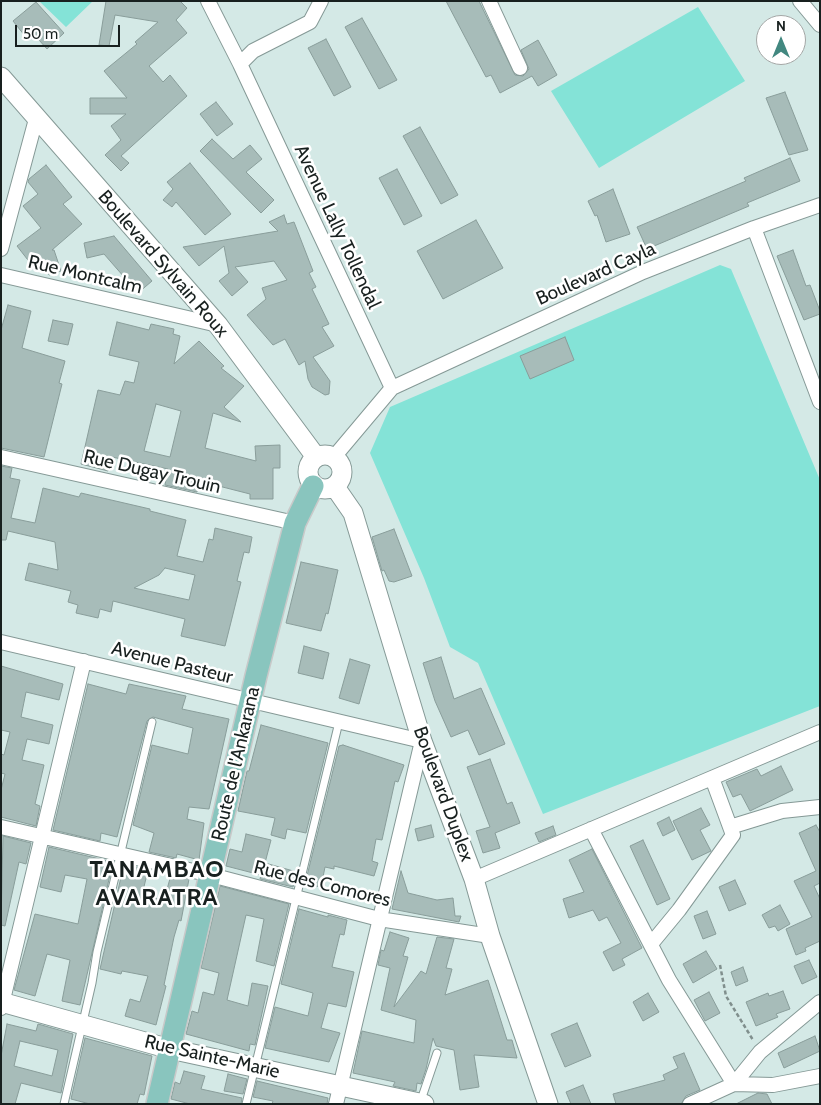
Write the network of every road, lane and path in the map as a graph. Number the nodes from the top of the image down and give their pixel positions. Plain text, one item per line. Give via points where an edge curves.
1 (208, 1) edge
2 (321, 1) edge
3 (489, 1) edge
4 (800, 1) edge
5 (820, 25) edge
6 (240, 64) junction
7 (520, 68) dead end
8 (1, 77) edge
9 (36, 119) junction
10 (820, 205) edge
11 (754, 228) junction
12 (1, 249) edge
13 (1, 275) edge
14 (218, 325) junction
15 (392, 388) junction
16 (820, 402) edge
17 (1, 457) edge
18 (325, 457) junction
19 (313, 486) junction
20 (335, 487) junction
21 (295, 523) junction
22 (1, 642) edge
23 (84, 661) junction
24 (250, 702) junction
25 (152, 722) dead end
26 (339, 722) junction
27 (820, 732) edge
28 (422, 741) junction
29 (712, 778) junction
30 (820, 807) edge
31 (1, 827) edge
32 (730, 827) junction
33 (591, 829) junction
34 (42, 836) junction
35 (122, 854) junction
36 (211, 875) junction
37 (474, 879) junction
38 (295, 897) junction
39 (379, 919) junction
40 (490, 936) junction
41 (650, 944) junction
42 (720, 965) dead end
43 (820, 1002) edge
44 (2, 1004) edge
45 (83, 1024) junction
46 (170, 1049) junction
47 (760, 1052) junction
48 (437, 1053) dead end
49 (253, 1066) junction
50 (820, 1076) edge
51 (734, 1084) junction
52 (340, 1086) junction
53 (64, 1104) edge
54 (157, 1104) edge
55 (246, 1104) edge
56 (336, 1104) edge
57 (421, 1104) edge
58 (548, 1104) edge
59 (690, 1104) edge

1 - 6 street, Avenue Lally Tollendal
2 - 6 street via 310,22 253,52
3 - 7 street
4 - 5 street
6 - 15 street, Avenue Lally Tollendal
8 - 9 main road, Boulevard Sylvain Roux
9 - 12 street
9 - 14 main road, Boulevard Sylvain Roux
10 - 11 street, Boulevard Cayla
11 - 15 street, Boulevard Cayla via 643,272
11 - 16 street
13 - 14 street, Rue Montcalm
14 - 18 main road, Boulevard Sylvain Roux
15 - 18 street
17 - 21 street, Rue Dugay Trouin
18 - 19 main road via 307,470
18 - 20 main road via 338,461 342,472
19 - 20 main road via 322,490
19 - 21 main road, Route de l'Ankarana
20 - 28 main road, Boulevard Duplex via 353,513
21 - 24 main road, Route de l'Ankarana
22 - 23 street, Avenue Pasteur
23 - 24 street, Avenue Pasteur
23 - 34 street
24 - 26 street, Avenue Pasteur
24 - 36 main road, Route de l'Ankarana
25 - 35 lane
26 - 28 street, Avenue Pasteur
26 - 38 lane
27 - 29 street
28 - 37 main road, Boulevard Duplex
28 - 39 street
29 - 32 street
29 - 33 street
30 - 32 street via 782,811
31 - 34 street, Rue des Comores
32 - 41 street via 733,835
33 - 37 street
33 - 41 street
34 - 35 street, Rue des Comores
34 - 44 street
35 - 36 street, Rue des Comores
35 - 45 lane
36 - 38 street, Rue des Comores
36 - 46 main road, Route de l'Ankarana
37 - 40 main road, Boulevard Duplex
38 - 39 street, Rue des Comores
38 - 49 lane
39 - 40 street, Rue des Comores
39 - 52 street
40 - 58 main road, Boulevard Duplex
41 - 51 street
42 - 47 path via 726,996
43 - 47 street
44 - 45 main road, Rue Sainte-Marie
45 - 46 main road, Rue Sainte-Marie
45 - 53 lane
46 - 49 main road, Rue Sainte-Marie
46 - 54 main road, Route de l'Ankarana
47 - 51 street
48 - 57 lane
49 - 52 main road, Rue Sainte-Marie
49 - 55 lane
50 - 51 street via 773,1085
51 - 59 street
52 - 56 street
52 - 57 main road, Rue Sainte-Marie

